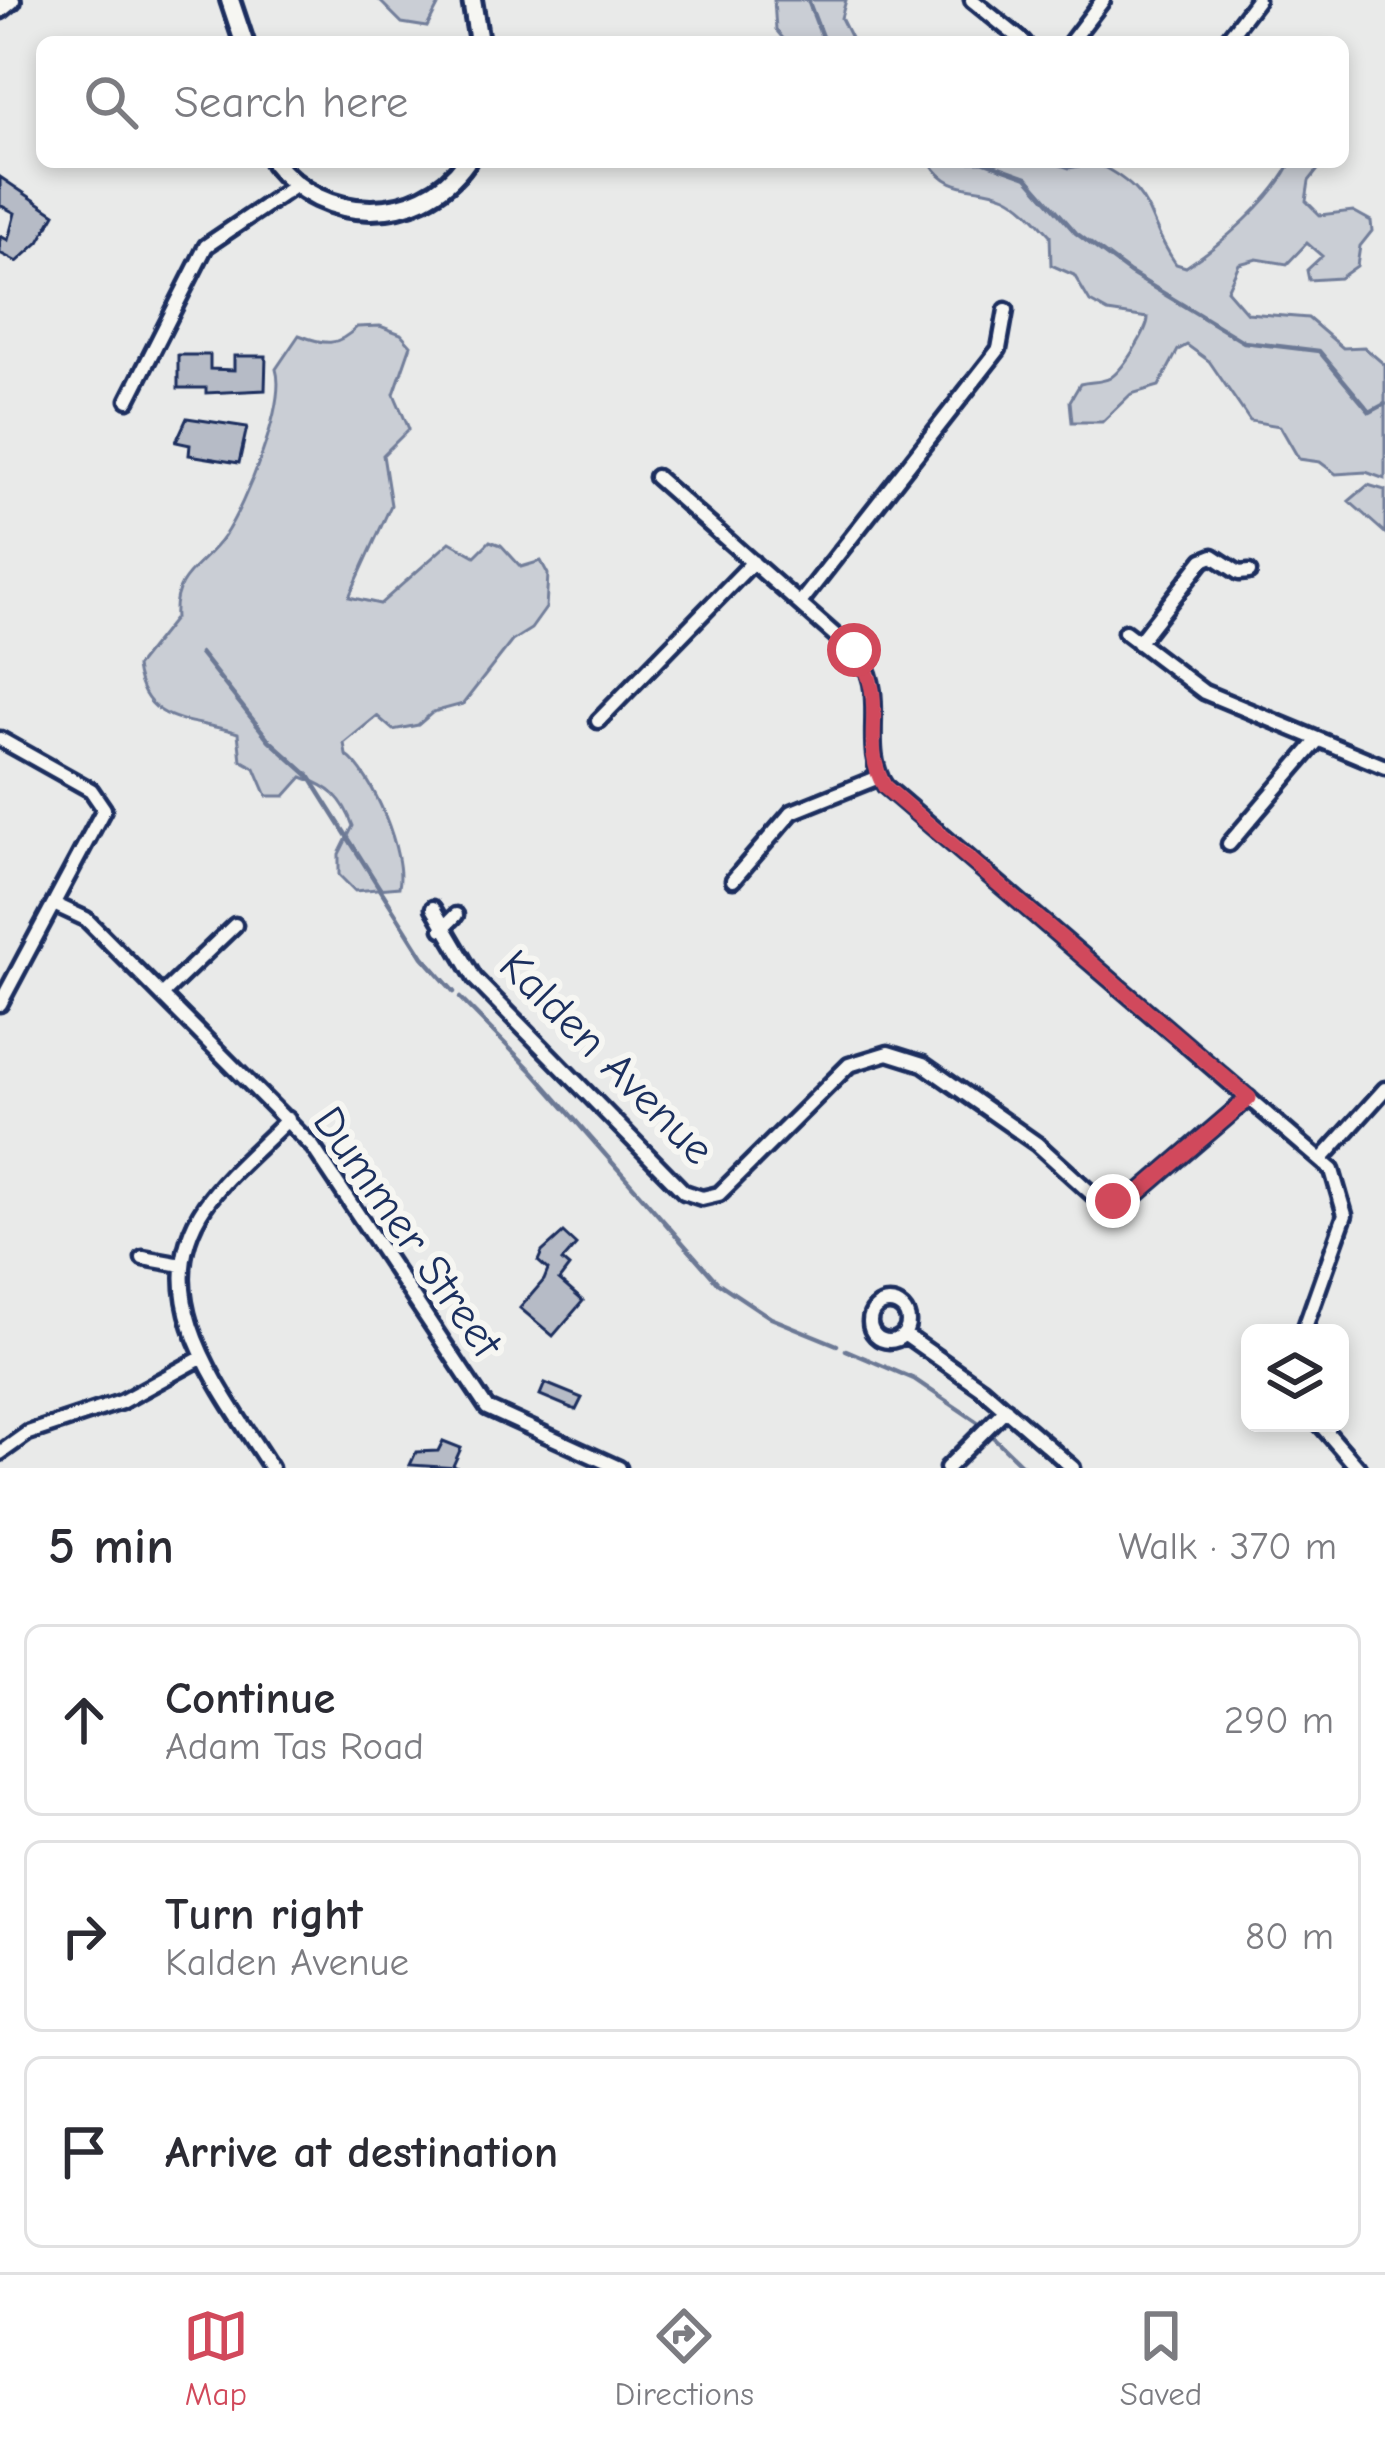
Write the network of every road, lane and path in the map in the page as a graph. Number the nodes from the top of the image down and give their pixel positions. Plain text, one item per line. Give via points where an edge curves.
1 (11, 0) edge
2 (230, 0) edge
3 (472, 0) edge
4 (972, 0) edge
5 (1103, 0) edge
6 (1257, 0) edge
7 (0, 9) edge
8 (242, 36) edge
9 (478, 36) edge
10 (1017, 36) edge
11 (1076, 36) edge
12 (1230, 36) edge
13 (280, 168) edge
14 (461, 168) edge
15 (296, 185) junction
16 (1006, 310) dead end
17 (128, 400) dead end
18 (656, 477) dead end
19 (753, 562) junction
20 (1249, 572) dead end
21 (800, 604) junction
22 (1125, 632) dead end
23 (1138, 643) junction
24 (598, 721) dead end
25 (0, 739) edge
26 (1318, 740) junction
27 (1385, 767) edge
28 (879, 777) junction
29 (1229, 844) dead end
30 (733, 880) dead end
31 (56, 905) junction
32 (433, 908) dead end
33 (456, 915) dead end
34 (236, 926) dead end
35 (442, 929) junction
36 (162, 995) junction
37 (0, 1004) edge
38 (1385, 1089) edge
39 (1249, 1098) junction
40 (289, 1119) junction
41 (1321, 1160) junction
42 (143, 1258) dead end
43 (182, 1264) junction
44 (1306, 1324) edge
45 (904, 1334) dead end
46 (203, 1357) junction
47 (1006, 1409) junction
48 (1326, 1432) edge
49 (0, 1453) edge
50 (271, 1468) edge
51 (619, 1468) edge
52 (947, 1468) edge
53 (1073, 1468) edge
54 (1358, 1468) edge

1 - 7 street
2 - 8 street
3 - 9 street
4 - 10 street
5 - 11 street
6 - 12 street
13 - 15 street
14 - 15 street via 436,195 399,209 354,208
15 - 17 street via 206,246
16 - 21 street via 999,350
18 - 19 street
19 - 21 street
19 - 24 street
20 - 23 street via 1213,556 1203,560
21 - 28 street via 868,670
22 - 23 street
23 - 26 street via 1204,692
25 - 31 street via 91,790 104,806
26 - 27 street
26 - 29 street
28 - 30 street via 792,812
28 - 39 street
31 - 36 street, Dummer Street via 86,919
31 - 37 street
32 - 35 street, Kalden Avenue
33 - 35 street, Kalden Avenue
34 - 36 street
35 - 39 street, Kalden Avenue via 475,979 696,1198 719,1194 850,1065 878,1054 923,1064 1105,1200 1136,1195
36 - 40 street, Dummer Street
38 - 41 street
39 - 41 street
40 - 43 street via 207,1203
40 - 51 street, Dummer Street via 487,1408
41 - 44 street via 1338,1180 1345,1215
42 - 43 street
43 - 46 street via 185,1311
45 - 47 street
46 - 49 street via 121,1402 28,1433
46 - 50 street
47 - 52 street
47 - 53 street
48 - 54 street

